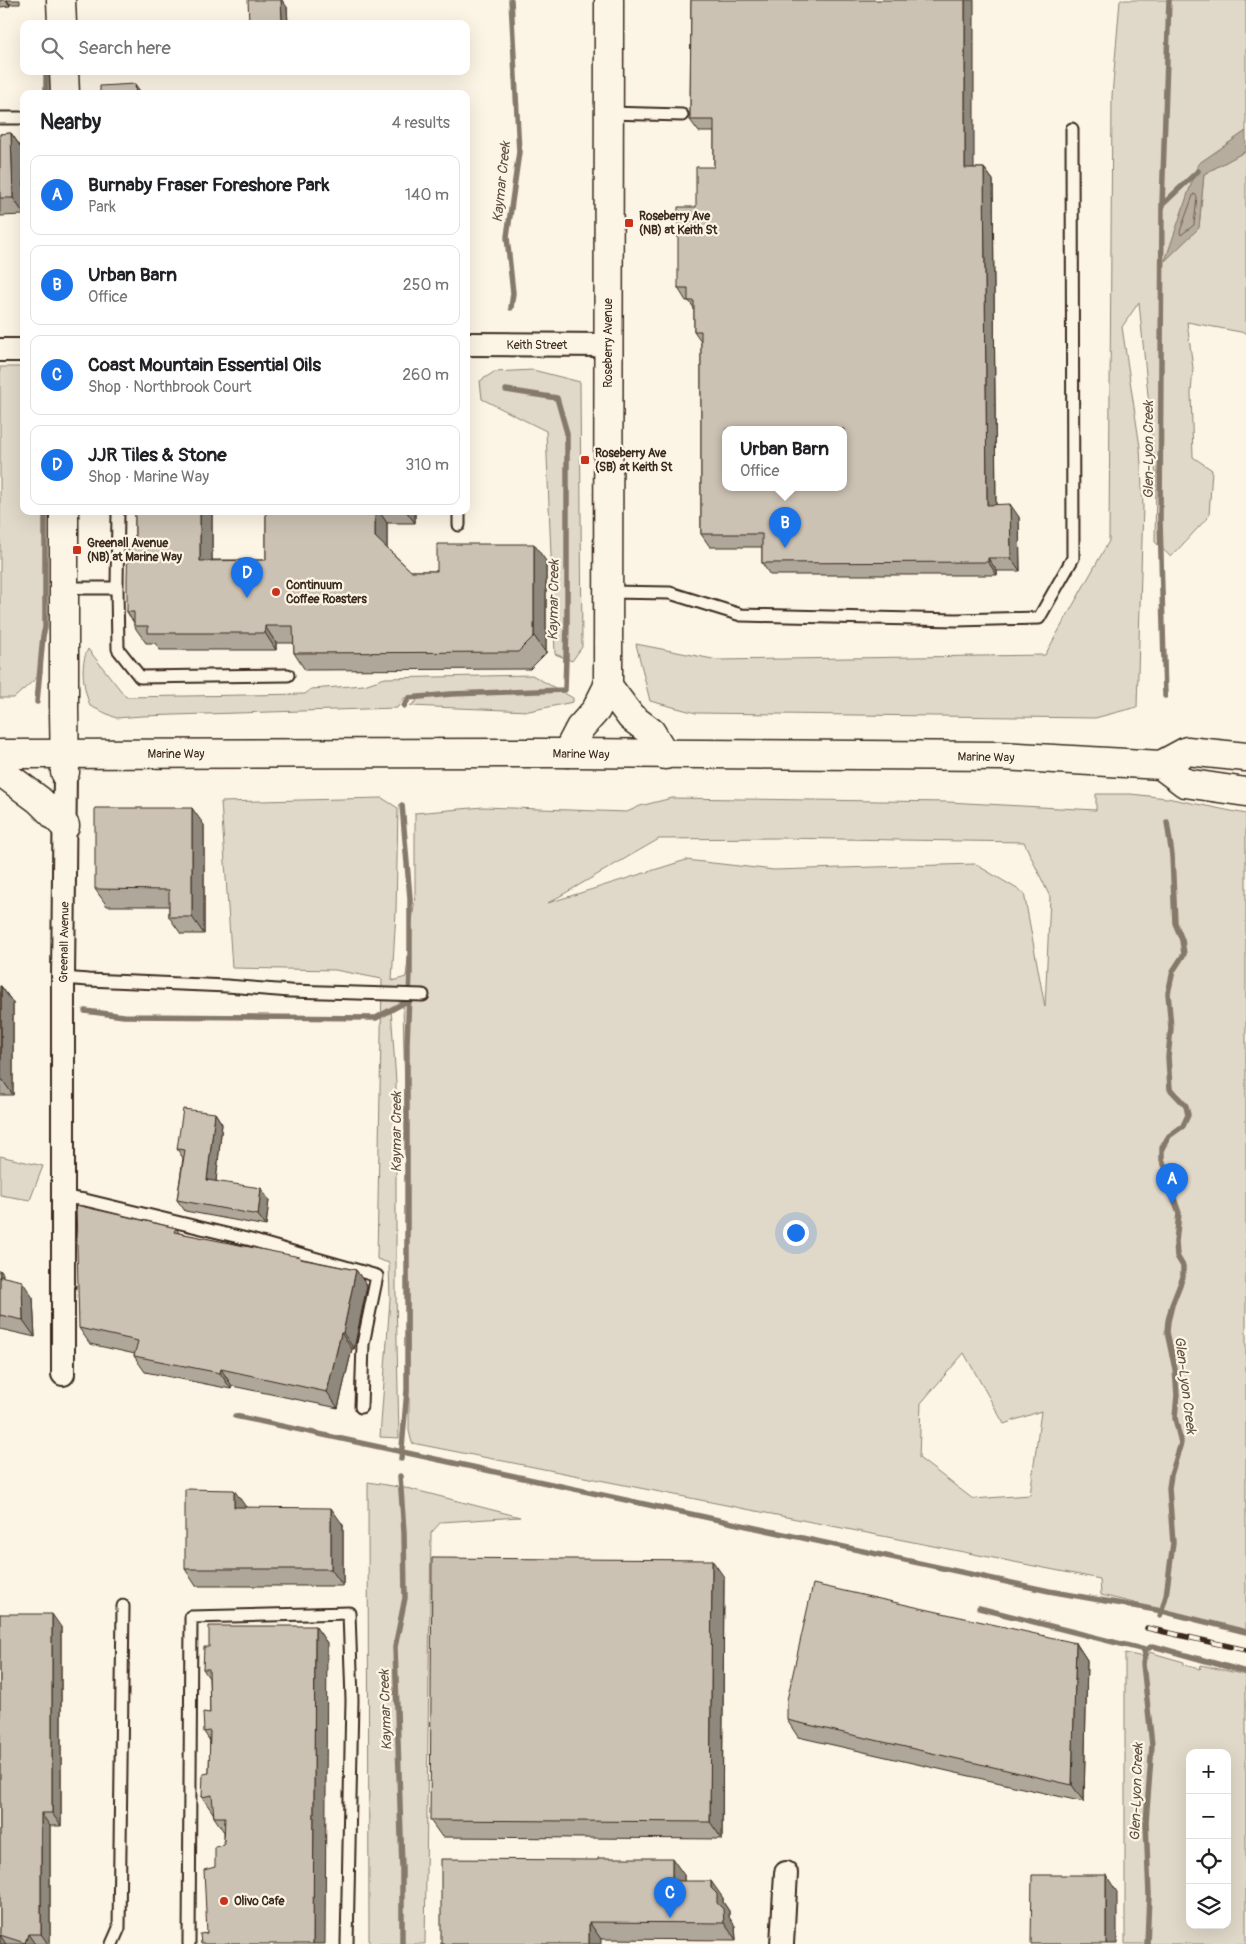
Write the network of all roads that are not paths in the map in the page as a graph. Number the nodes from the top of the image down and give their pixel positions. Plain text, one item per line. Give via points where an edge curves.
1 (61, 0) edge
2 (609, 0) edge
3 (62, 20) edge
4 (64, 75) edge
5 (65, 90) edge
6 (610, 113) junction
7 (682, 115) dead end
8 (0, 118) edge
9 (20, 118) edge
10 (1072, 129) dead end
11 (470, 344) edge
12 (608, 345) junction
13 (0, 350) edge
14 (20, 350) edge
15 (64, 515) edge
16 (118, 515) edge
17 (459, 515) edge
18 (459, 525) dead end
19 (65, 588) junction
20 (117, 588) junction
21 (609, 592) junction
22 (288, 675) dead end
23 (608, 686) junction
24 (568, 753) junction
25 (0, 754) edge
26 (665, 755) junction
27 (1246, 757) edge
28 (65, 763) junction
29 (1161, 765) junction
30 (0, 771) edge
31 (1246, 792) edge
32 (65, 826) junction
33 (63, 978) junction
34 (423, 995) dead end
35 (64, 1197) junction
36 (63, 1374) dead end
37 (361, 1407) dead end
38 (123, 1606) dead end
39 (786, 1873) dead end
40 (112, 1944) edge
41 (189, 1944) edge
42 (347, 1944) edge
43 (782, 1944) edge

1 - 3 main road
2 - 6 main road, Roseberry Avenue
4 - 5 main road
6 - 7 lane
6 - 12 main road, Roseberry Avenue
8 - 9 lane
10 - 21 lane via 1073,558 1039,618 956,620 741,615 670,593
11 - 12 street, Keith Street
12 - 21 main road, Roseberry Avenue
13 - 14 street
15 - 19 main road, Greenall Avenue
16 - 20 lane
17 - 18 lane
19 - 20 lane
19 - 28 main road, Greenall Avenue
20 - 22 lane via 118,649 140,677
21 - 23 main road, Roseberry Avenue
23 - 24 main road, Roseberry Avenue via 596,710 580,728
23 - 26 main road via 631,717 652,732
24 - 26 main road, Marine Way
24 - 28 main road, Marine Way
25 - 28 main road, Marine Way
26 - 29 main road, Marine Way via 1001,756
27 - 29 main road via 1187,751
28 - 32 street, Greenall Avenue
29 - 31 main road via 1185,783
30 - 32 main road via 39,800
32 - 33 street, Greenall Avenue
33 - 34 lane
33 - 35 street, Greenall Avenue
35 - 36 street, Greenall Avenue
35 - 37 lane via 251,1240 377,1276 363,1344
38 - 40 lane via 119,1928
39 - 43 street
41 - 42 lane via 191,1616 349,1613 352,1700

